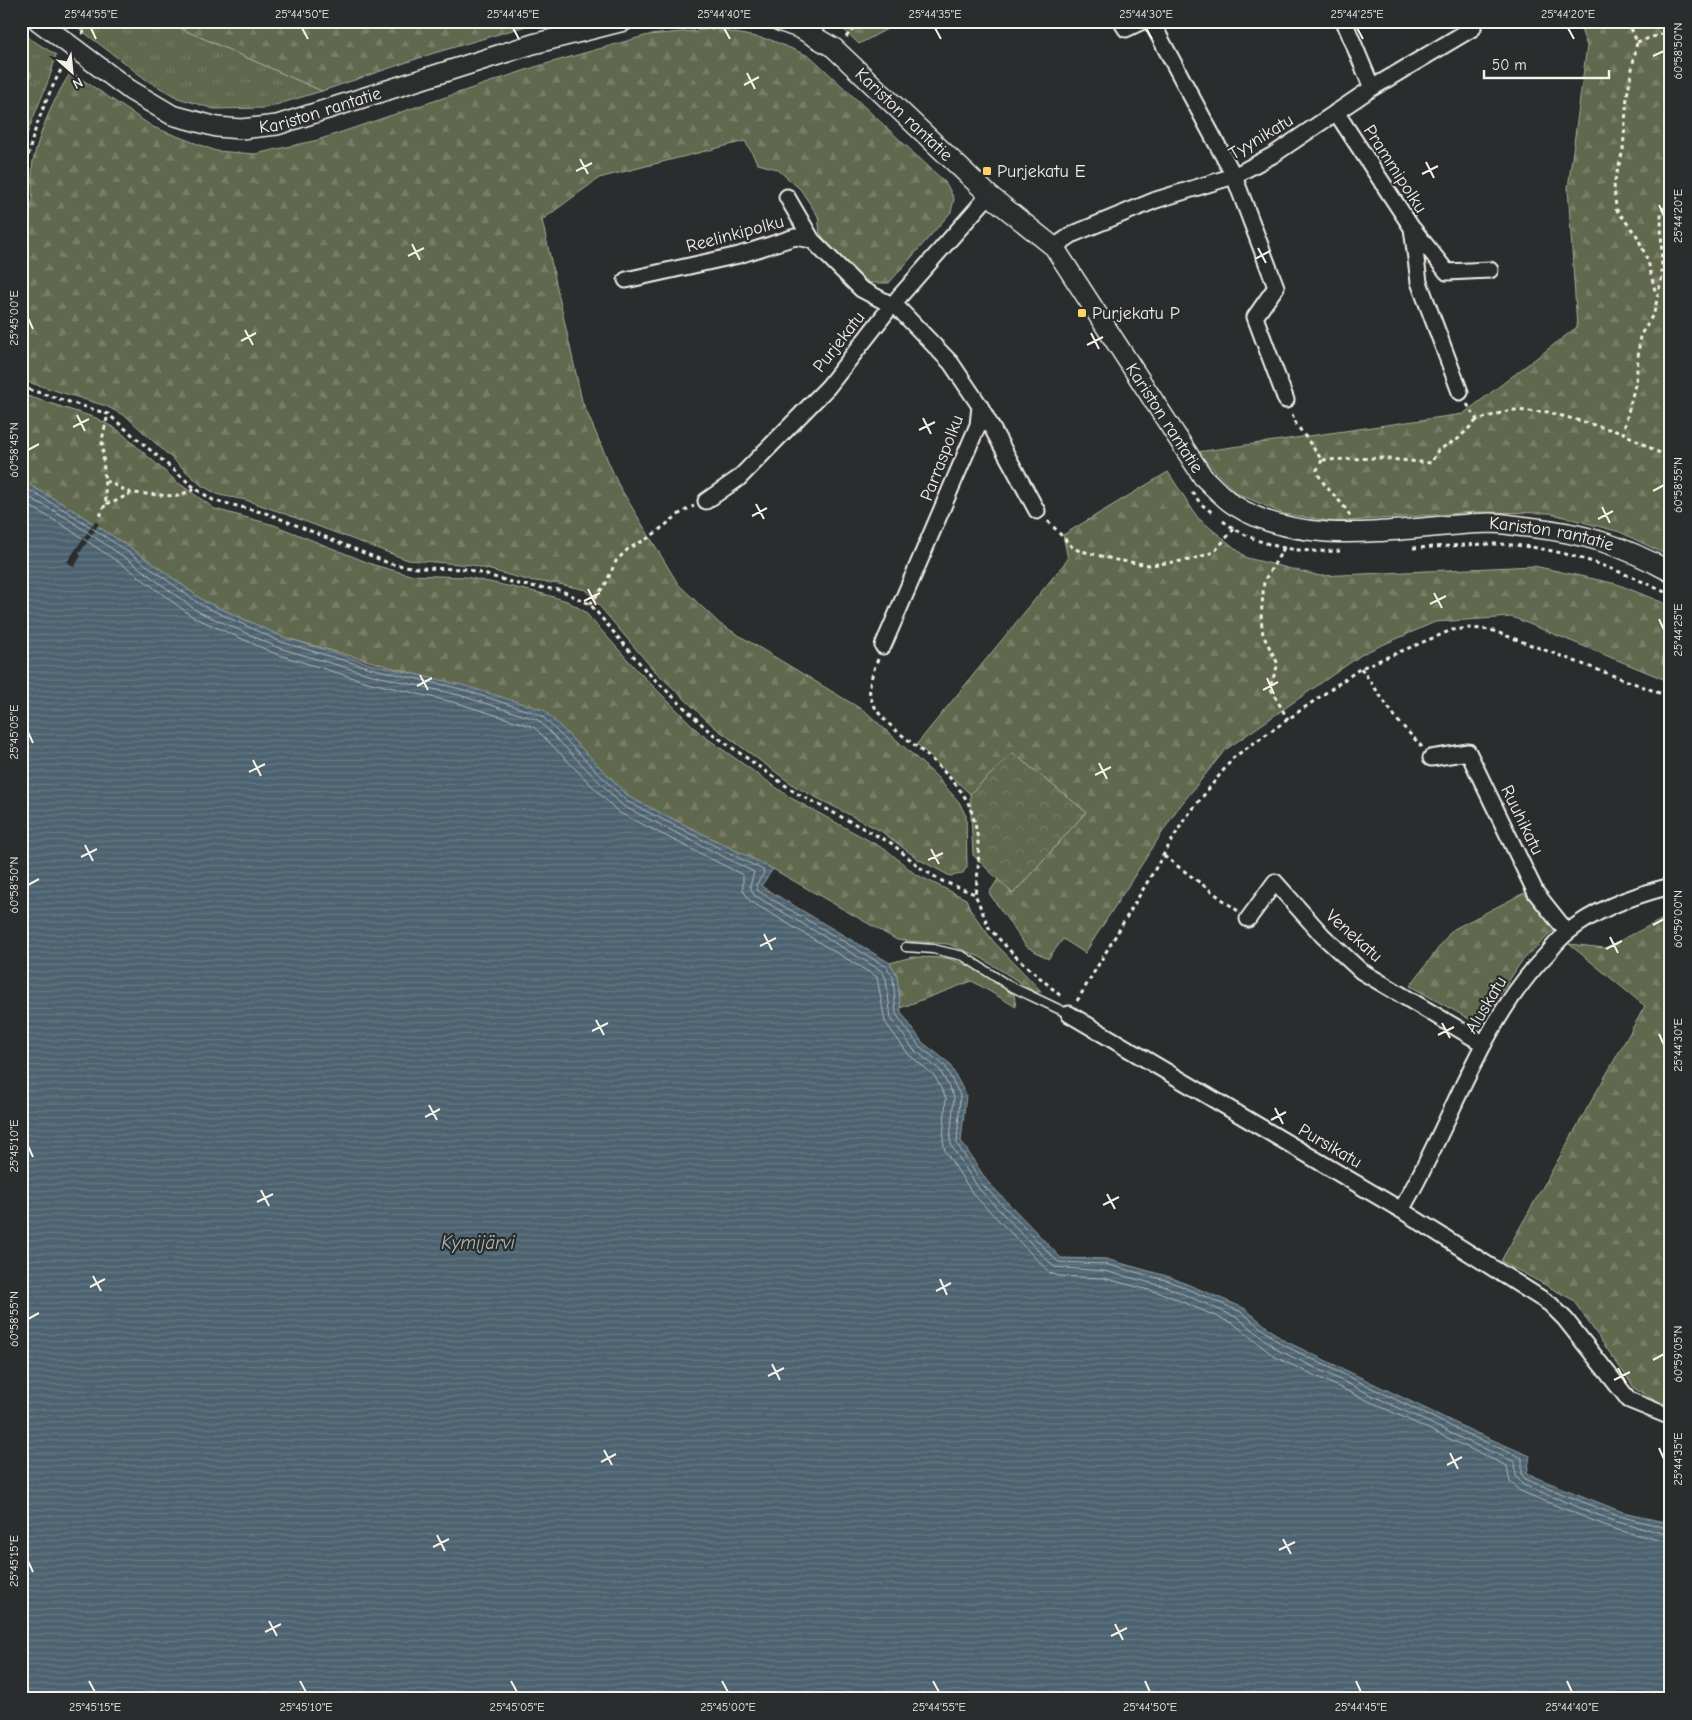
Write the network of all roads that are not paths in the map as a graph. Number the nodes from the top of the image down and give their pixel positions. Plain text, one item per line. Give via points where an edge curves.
1 (38, 21) edge
2 (624, 21) edge
3 (779, 21) edge
4 (1121, 21) edge
5 (1143, 21) edge
6 (1151, 21) edge
7 (1344, 21) edge
8 (1473, 28) dead end
9 (1372, 88) junction
10 (1336, 112) junction
11 (1234, 176) junction
12 (989, 195) junction
13 (787, 197) dead end
14 (1412, 228) junction
15 (812, 240) junction
16 (1054, 246) junction
17 (1490, 270) dead end
18 (626, 280) dead end
19 (892, 305) junction
20 (1460, 392) road end
21 (1286, 400) road end
22 (980, 406) junction
23 (706, 501) road end
24 (1038, 511) road end
25 (1671, 572) edge
26 (883, 646) road end
27 (1432, 758) road end
28 (1671, 886) edge
29 (1248, 919) road end
30 (1568, 932) junction
31 (906, 947) dead end
32 (1069, 1014) joint
33 (1484, 1044) junction
34 (1401, 1210) junction
35 (1671, 1417) edge

1 - 2 street, Kariston rantatie via 78,39 130,90 172,115 217,127 241,129 277,125 534,44
3 - 12 street, Kariston rantatie via 802,29 834,48
4 - 5 street via 1126,28
6 - 11 street
7 - 9 street
8 - 9 street, Tyynikatu
9 - 10 street, Tyynikatu
10 - 11 street, Tyynikatu via 1273,155
10 - 14 street, Prammipolku
11 - 16 street, Tyynikatu via 1156,200 1073,234
11 - 21 street via 1276,287 1255,317
12 - 16 street, Kariston rantatie
12 - 19 street, Purjekatu
13 - 15 street
14 - 17 street via 1447,272
14 - 20 street, Prammipolku via 1419,282
15 - 18 street, Reelinkipolku via 795,237 739,255
15 - 19 street via 861,289
16 - 25 street, Kariston rantatie via 1203,478 1234,505 1272,523 1322,533 1492,523 1540,528 1595,538
19 - 22 street, Parraspolku via 951,363
19 - 23 street, Purjekatu via 828,386 739,478
22 - 24 street
22 - 26 street, Parraspolku via 978,426
27 - 30 street, Ruuhikatu via 1468,752 1536,893
28 - 30 street, Aluskatu via 1638,894 1603,910
29 - 33 street, Venekatu via 1275,882 1323,936 1362,971
30 - 33 street, Aluskatu via 1512,993
31 - 32 lane via 963,956 1008,985
32 - 34 street, Pursikatu
33 - 34 street, Aluskatu via 1419,1180
34 - 35 street, Pursikatu via 1550,1304 1629,1400

